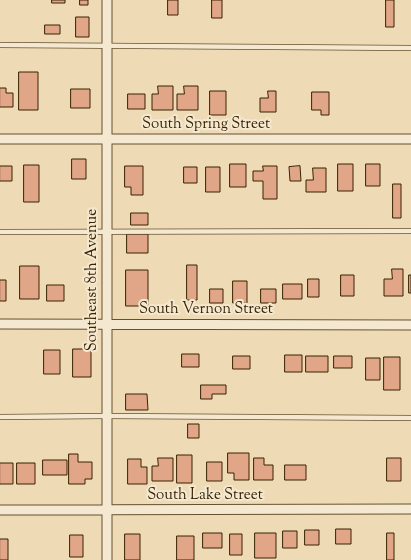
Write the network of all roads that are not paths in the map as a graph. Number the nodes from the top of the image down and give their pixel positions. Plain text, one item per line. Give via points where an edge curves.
1 (107, 0) edge
2 (0, 45) edge
3 (107, 45) junction
4 (411, 48) edge
5 (0, 139) edge
6 (107, 139) junction
7 (411, 139) edge
8 (411, 231) edge
9 (0, 232) edge
10 (107, 232) junction
11 (0, 324) edge
12 (108, 324) junction
13 (411, 325) edge
14 (107, 416) junction
15 (0, 417) edge
16 (411, 418) edge
17 (411, 509) edge
18 (0, 510) edge
19 (107, 510) junction
20 (107, 560) edge

1 - 3 street, Southeast 8th Avenue
2 - 3 lane
3 - 4 lane
3 - 6 street, Southeast 8th Avenue
5 - 6 street, South Spring Street
6 - 7 street, South Spring Street
6 - 10 street, Southeast 8th Avenue
8 - 10 lane
9 - 10 lane
10 - 12 street, Southeast 8th Avenue
11 - 12 street, South Vernon Street
12 - 13 street, South Vernon Street
12 - 14 street, Southeast 8th Avenue
14 - 15 lane
14 - 16 lane
14 - 19 street, Southeast 8th Avenue
17 - 19 street, South Lake Street
18 - 19 street, South Lake Street
19 - 20 street, Southeast 8th Avenue

